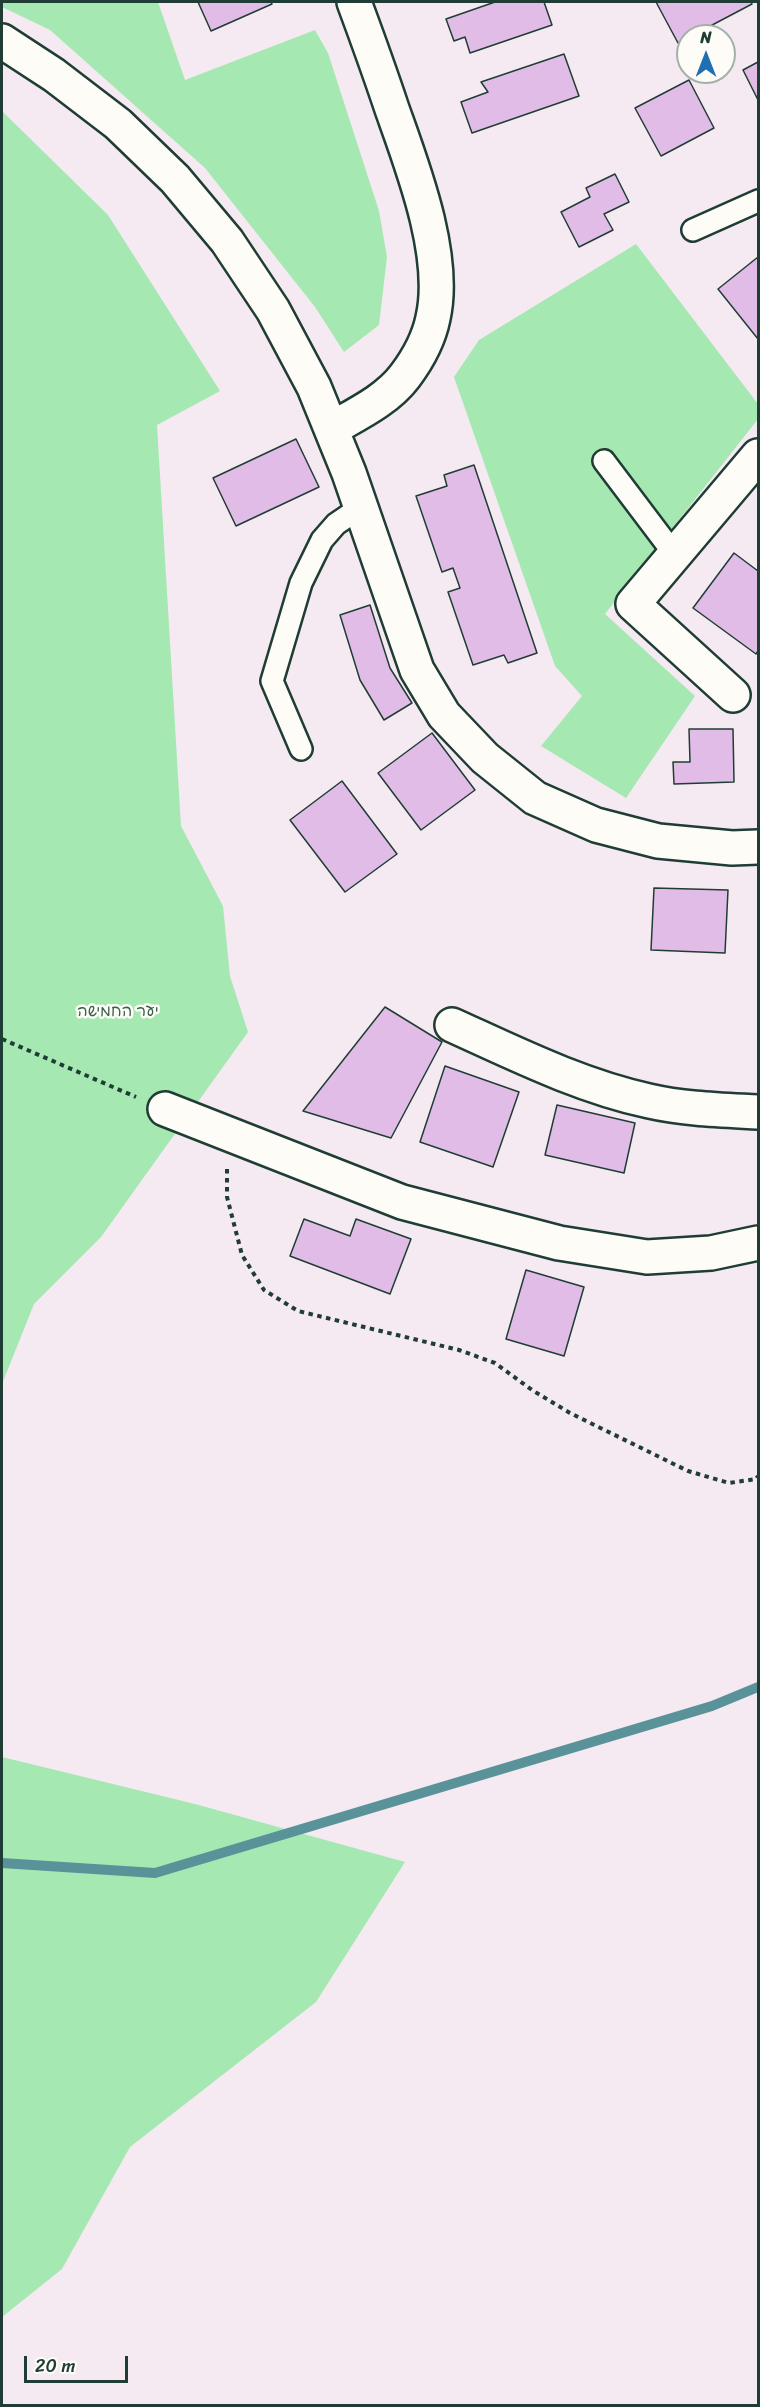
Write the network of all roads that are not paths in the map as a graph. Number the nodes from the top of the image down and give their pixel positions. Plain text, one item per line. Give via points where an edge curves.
1 (354, 2) edge
2 (2, 41) edge
3 (759, 201) edge
4 (693, 230) dead end
5 (331, 429) junction
6 (759, 456) edge
7 (604, 462) dead end
8 (361, 507) junction
9 (675, 555) junction
10 (733, 694) dead end
11 (301, 749) dead end
12 (759, 847) edge
13 (452, 1025) dead end
14 (165, 1109) road end
15 (759, 1112) edge
16 (759, 1243) edge

1 - 5 street via 410,158 426,213 436,274 433,318 422,350 404,377 381,399
2 - 5 street via 118,124 175,179 227,241 273,310 314,387
3 - 4 lane
5 - 8 street
6 - 9 street
7 - 9 lane
8 - 11 lane via 336,524 322,540 301,583 272,681
8 - 12 street via 417,670 444,715 485,759 535,798 596,825 658,841
9 - 10 street via 633,604
13 - 15 street via 599,1088 651,1102
14 - 16 street via 402,1202 559,1243 647,1257 711,1253

